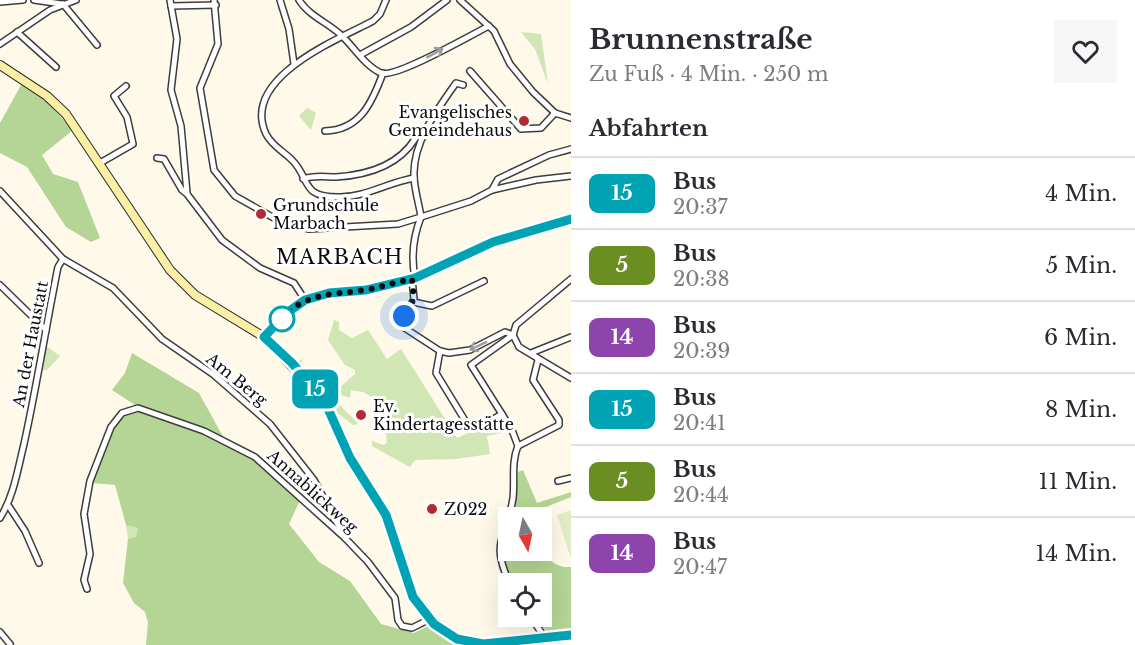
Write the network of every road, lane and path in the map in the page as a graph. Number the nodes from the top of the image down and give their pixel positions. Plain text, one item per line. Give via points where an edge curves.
1 (23, 0) edge
2 (34, 0) edge
3 (76, 0) edge
4 (280, 0) edge
5 (299, 0) edge
6 (386, 0) edge
7 (447, 0) edge
8 (459, 0) edge
9 (0, 2) edge
10 (170, 3) edge
11 (215, 3) edge
12 (63, 4) junction
13 (489, 26) junction
14 (17, 32) junction
15 (343, 37) junction
16 (0, 44) edge
17 (97, 45) dead end
18 (360, 55) junction
19 (294, 64) junction
20 (0, 65) edge
21 (56, 67) dead end
22 (470, 71) dead end
23 (383, 74) junction
24 (463, 85) dead end
25 (126, 86) dead end
26 (555, 113) junction
27 (571, 118) edge
28 (325, 131) dead end
29 (415, 139) dead end
30 (571, 150) edge
31 (157, 158) dead end
32 (100, 163) junction
33 (571, 176) edge
34 (414, 178) junction
35 (303, 180) junction
36 (492, 190) junction
37 (0, 191) edge
38 (187, 194) junction
39 (421, 217) junction
40 (571, 219) edge
41 (63, 259) junction
42 (413, 278) junction
43 (571, 279) edge
44 (484, 281) dead end
45 (0, 285) edge
46 (305, 300) junction
47 (413, 302) junction
48 (46, 330) junction
49 (513, 335) junction
50 (264, 337) junction
51 (571, 337) edge
52 (440, 351) junction
53 (531, 353) junction
54 (538, 360) junction
55 (571, 378) edge
56 (502, 414) junction
57 (518, 446) junction
58 (571, 478) edge
59 (558, 481) dead end
60 (8, 505) junction
61 (0, 518) edge
62 (345, 538) junction
63 (39, 563) dead end
64 (505, 573) edge
65 (87, 589) dead end
66 (430, 620) junction
67 (538, 627) edge
68 (0, 632) edge
69 (571, 635) edge
70 (545, 638) junction
71 (10, 644) edge

1 - 9 street
2 - 12 street
3 - 12 street
4 - 19 street
5 - 15 street
6 - 15 street via 373,21
7 - 18 street via 404,31
8 - 13 street
10 - 11 street
10 - 38 street via 177,39 171,90 181,126
11 - 39 street via 218,44 200,88 214,170 234,196 291,226 309,229 398,224
12 - 14 street
12 - 17 street
23 -> 13 street via 406,70
13 - 26 street via 515,70
14 - 16 street
14 - 21 street
15 - 18 street
15 - 19 street
18 - 23 street
19 - 35 street via 272,87 264,106 263,122 274,145 294,162
20 - 32 main road via 47,96 66,114
22 - 26 street via 521,129 541,128
23 - 28 street via 370,104 354,123 340,130
24 - 34 street via 456,83 433,116 415,156
25 - 32 street via 114,96 127,117 133,144
26 - 27 street
29 - 35 street via 399,158 376,170
30 - 36 street via 549,155 498,179
31 - 38 street via 164,159
32 - 50 main road via 183,285
33 - 36 street
34 - 35 street via 340,198 318,194
34 - 39 street
36 - 39 street
37 - 41 street
38 - 46 street via 222,240 260,268 294,283
39 - 42 street via 413,248
40 - 42 street via 493,242
41 - 48 street, An der Haustatt
41 - 62 street, Am Berg via 113,288 162,339 214,375 270,424 314,480
42 - 46 street
42 - 47 street
43 - 49 street via 516,325
44 - 47 street via 432,306
45 - 48 street
46 - 50 street
47 - 52 street via 400,326
48 - 60 street, An der Haustatt via 32,409
49 -> 52 street via 505,332 461,353
49 - 53 street via 519,347
49 - 56 street via 471,362
50 - 66 main road via 325,402 350,458 386,515 413,597
51 - 53 street
52 - 56 street via 436,373 469,427 483,425
53 - 54 street
54 - 55 street
54 - 57 street via 533,380 559,425
56 - 57 street
57 - 64 street via 514,454 513,497 500,535
58 - 59 street
60 - 61 street, An der Haustatt
60 - 63 street
62 - 65 street, Annablickweg via 255,457 204,430 138,408 122,413 111,427 90,481 84,514 90,554 84,580
62 - 66 street, Annablickweg via 395,598 402,626 412,628
66 - 70 main road via 451,636 475,643
67 - 70 street
68 - 71 street
69 - 70 main road

